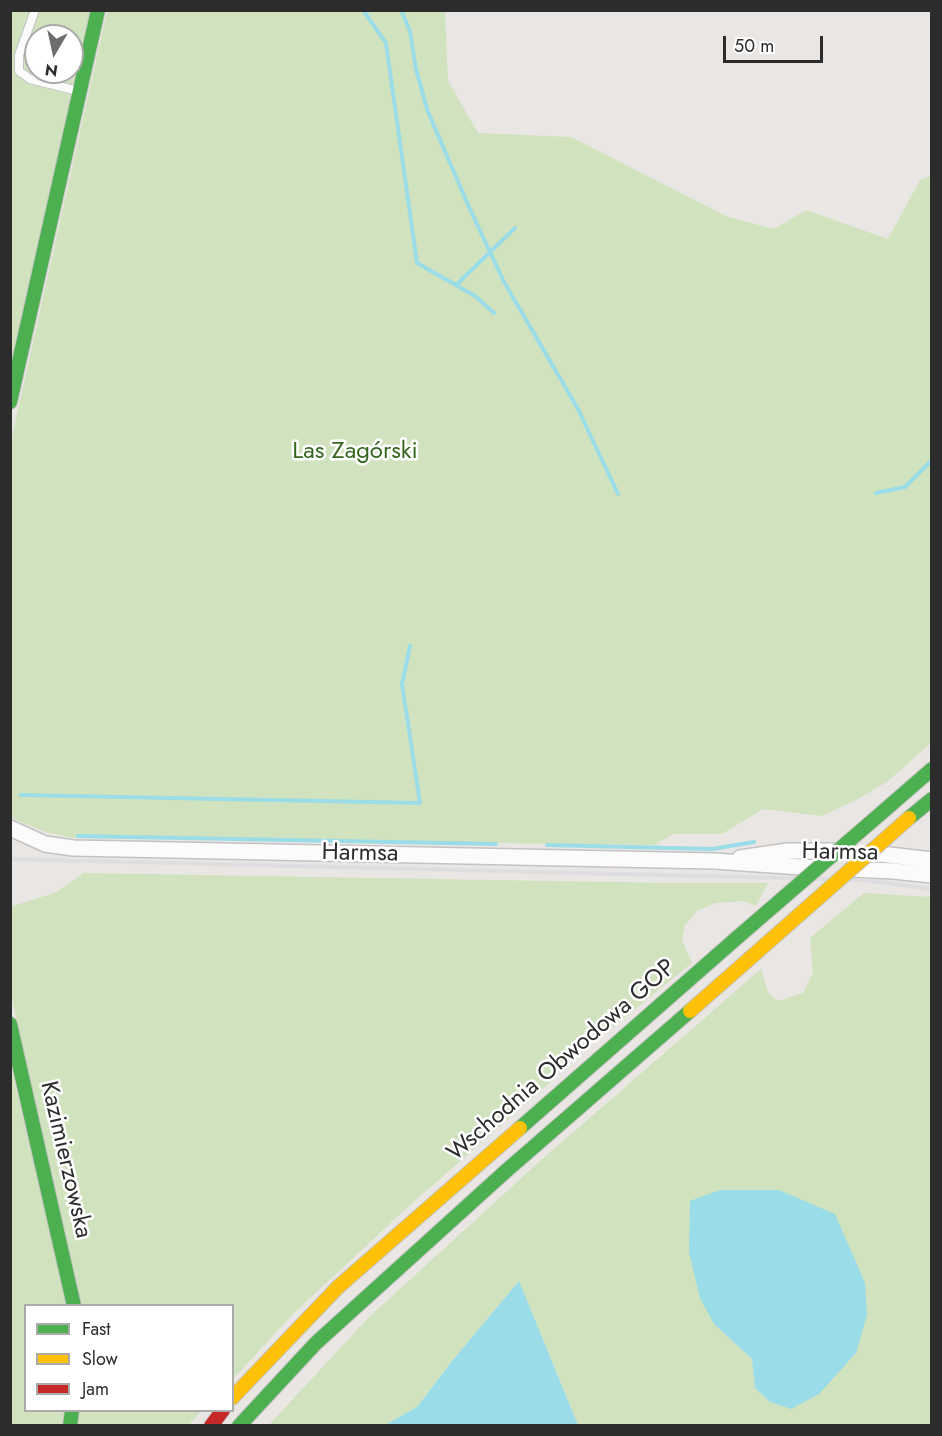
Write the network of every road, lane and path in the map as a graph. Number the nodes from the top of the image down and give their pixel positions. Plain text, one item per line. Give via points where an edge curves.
1 (35, 10) edge
2 (98, 10) edge
3 (80, 92) junction
4 (10, 402) edge
5 (932, 769) edge
6 (932, 799) edge
7 (10, 828) edge
8 (932, 860) edge
9 (714, 861) junction
10 (932, 876) edge
11 (10, 1024) edge
12 (74, 1304) edge
13 (234, 1396) edge
14 (221, 1412) edge
15 (243, 1422) edge
16 (211, 1425) edge

1 - 3 lane via 18,55 19,71 30,79
2 - 3 main road
3 - 4 main road
5 - 13 main road, Wschodnia Obwodowa GOP, bridge via 338,1287
6 - 15 main road, Wschodnia Obwodowa GOP, bridge via 351,1311
7 - 9 street, Harmsa via 45,844 73,848
8 - 9 street, Harmsa via 888,853 788,851
9 - 10 street, Harmsa
11 - 12 main road, Kazimierzowska
14 - 16 main road

